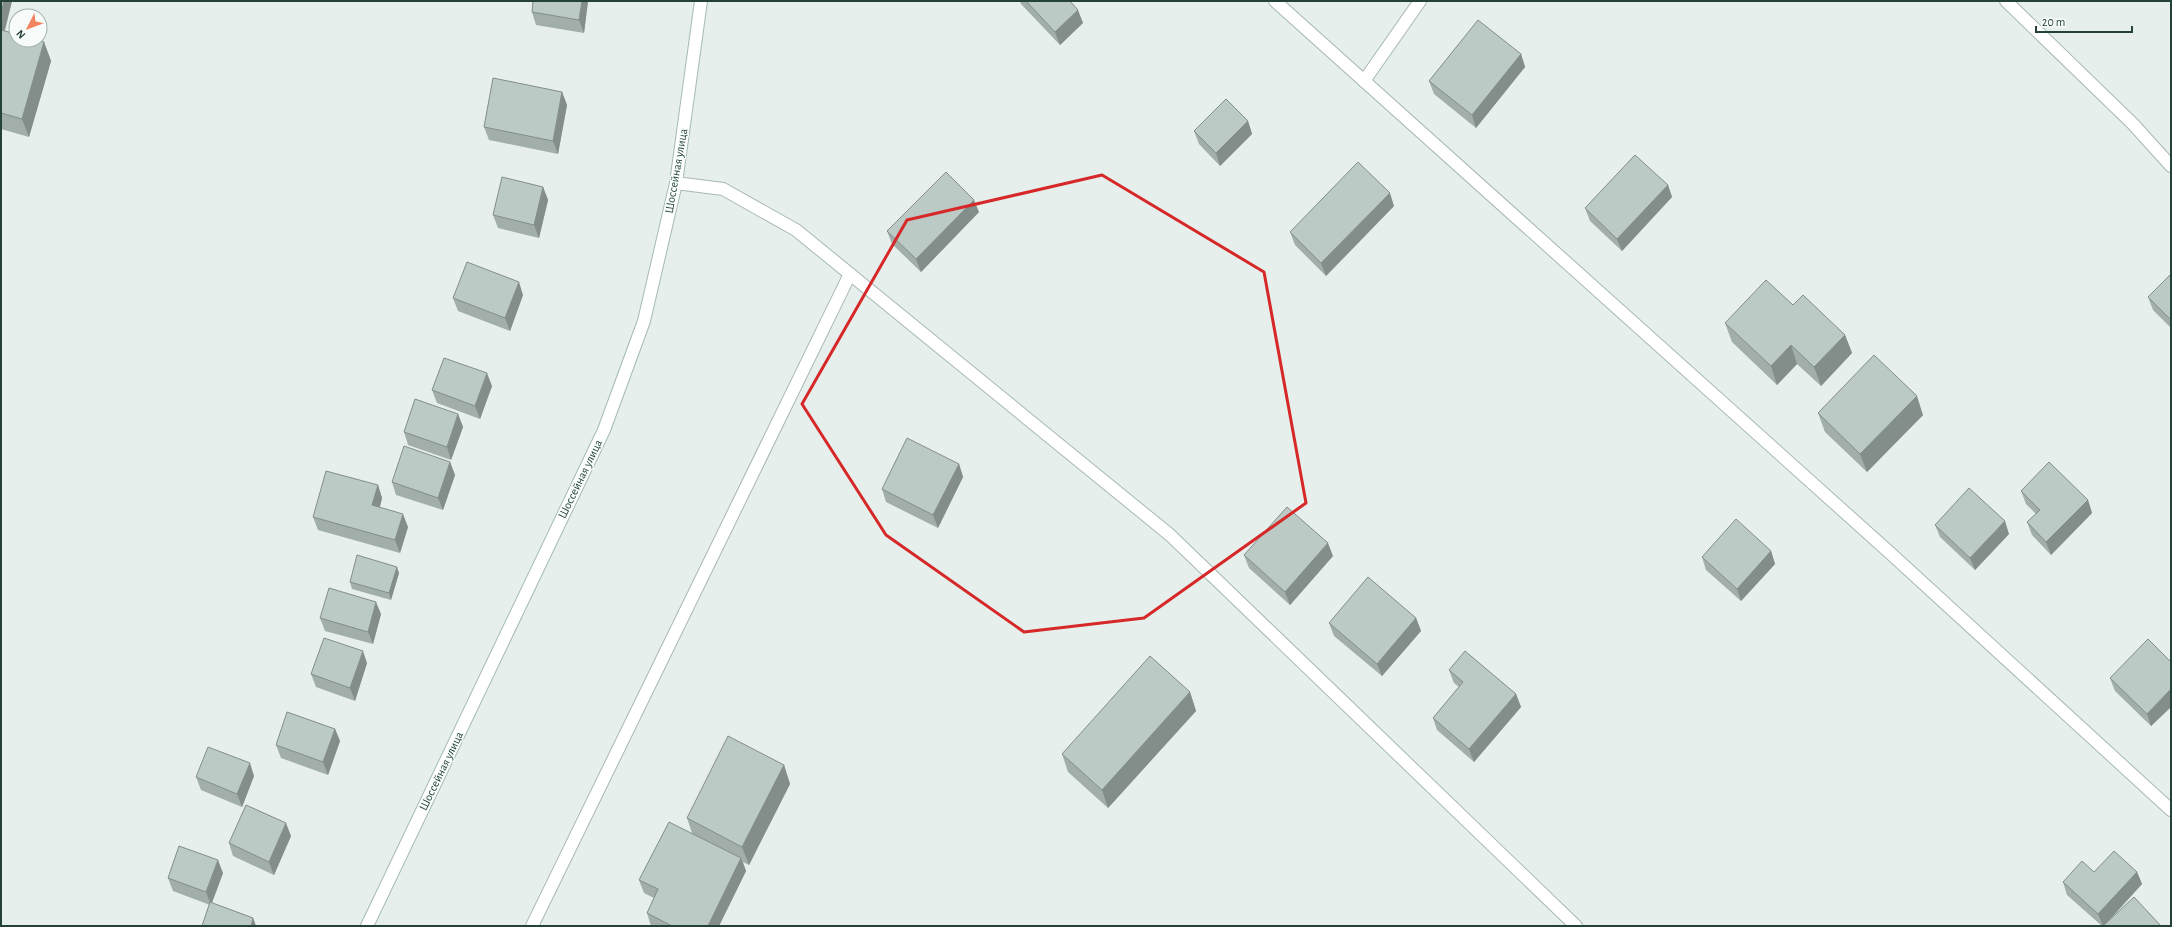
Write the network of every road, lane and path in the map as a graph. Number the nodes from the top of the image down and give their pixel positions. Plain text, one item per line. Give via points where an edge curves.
1 (701, 1) edge
2 (1275, 1) edge
3 (1420, 1) edge
4 (2006, 1) edge
5 (1364, 81) junction
6 (2171, 166) edge
7 (676, 183) junction
8 (850, 274) junction
9 (2171, 810) edge
10 (367, 926) edge
11 (532, 926) edge
12 (1576, 926) edge

1 - 7 street, Шоссейная улица
2 - 5 street
3 - 5 street
4 - 6 street via 2133,124
5 - 9 street via 1889,552
7 - 8 street via 723,189 796,230
7 - 10 street, Шоссейная улица via 644,321 604,430
8 - 11 street
8 - 12 street via 1170,535

